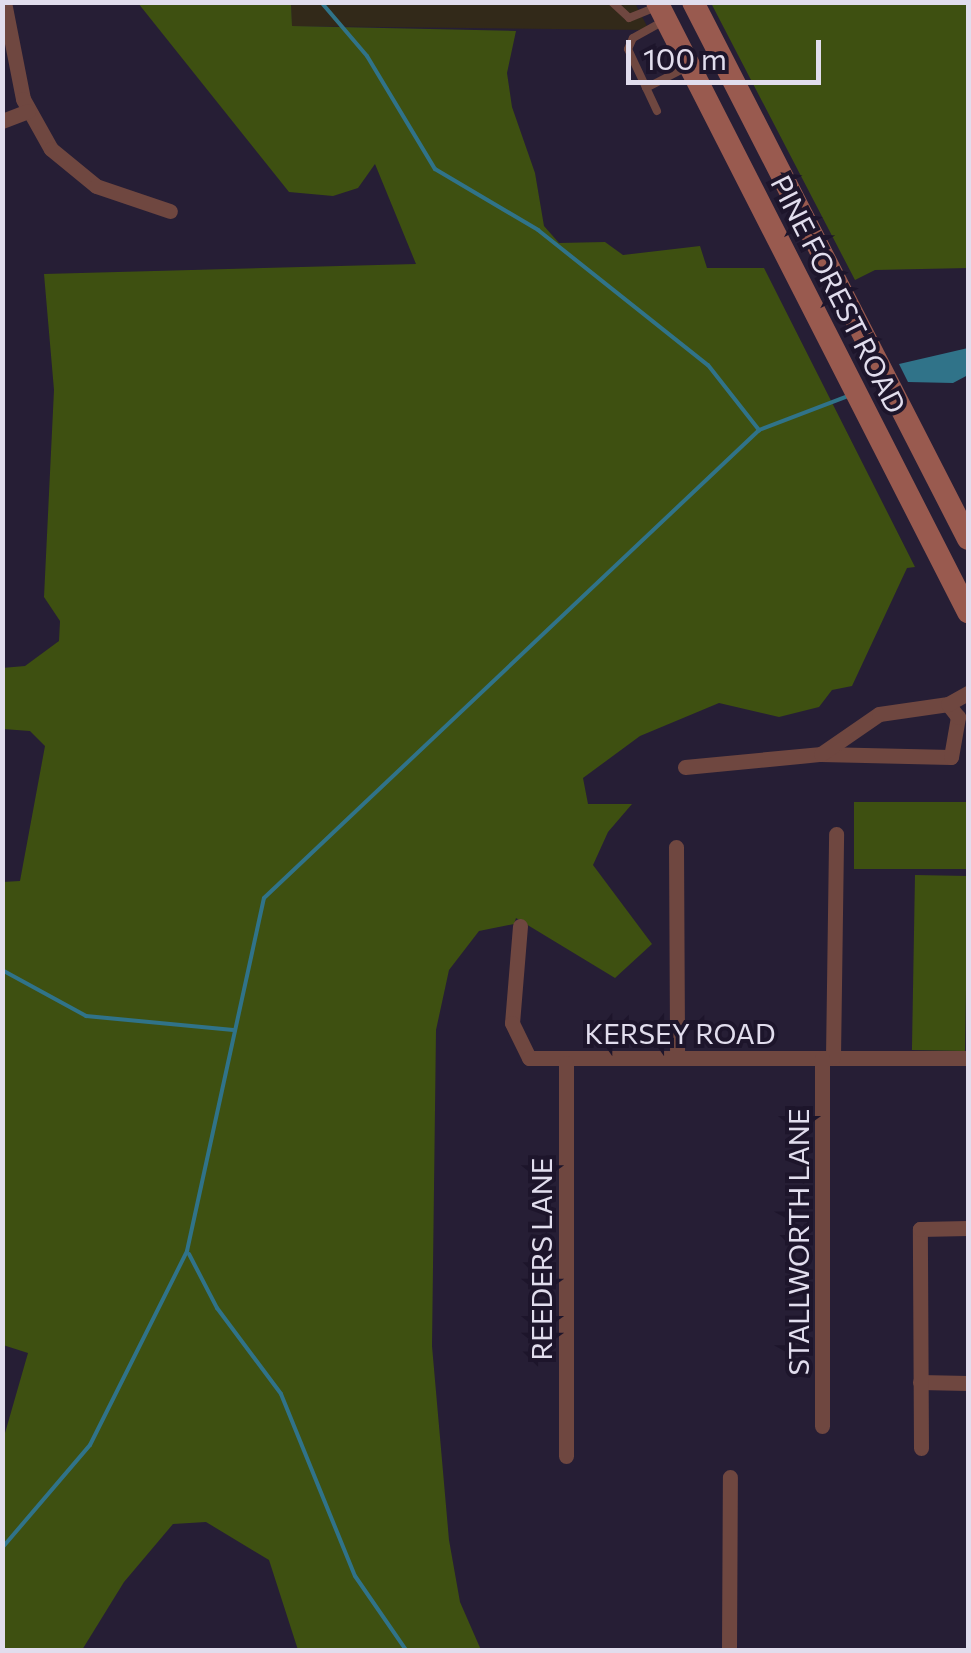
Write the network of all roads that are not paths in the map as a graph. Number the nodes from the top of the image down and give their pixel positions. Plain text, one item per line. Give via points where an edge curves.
1 (4, 2) edge
2 (612, 2) edge
3 (693, 3) edge
4 (660, 9) edge
5 (690, 66) junction
6 (646, 88) junction
7 (28, 111) junction
8 (657, 111) dead end
9 (2, 122) edge
10 (170, 211) dead end
11 (968, 539) edge
12 (968, 612) edge
13 (968, 693) edge
14 (948, 704) junction
15 (821, 754) junction
16 (684, 766) dead end
17 (836, 834) dead end
18 (676, 848) dead end
19 (520, 926) dead end
20 (677, 1058) junction
21 (828, 1058) junction
22 (968, 1058) edge
23 (566, 1062) junction
24 (968, 1228) edge
25 (920, 1382) junction
26 (968, 1383) edge
27 (822, 1426) dead end
28 (921, 1448) dead end
29 (566, 1456) dead end
30 (730, 1477) dead end
31 (730, 1650) edge

1 - 7 street
2 - 4 lane via 629,18
3 - 4 street
3 - 11 main road, PINE FOREST ROAD
4 - 5 main road, PINE FOREST ROAD
4 - 6 lane via 628,50
5 - 6 lane
5 - 12 main road, PINE FOREST ROAD
6 - 8 lane
7 - 9 street
7 - 10 street via 51,148 83,178 122,199
13 - 14 street
14 - 15 street via 879,714
14 - 15 street via 958,717 951,757
15 - 16 street
17 - 21 street, STALLWORTH LANE
18 - 20 street
19 - 23 street, KERSEY ROAD via 512,1023 529,1058
20 - 21 street, KERSEY ROAD
20 - 23 street, KERSEY ROAD
21 - 22 street, KERSEY ROAD
21 - 27 street, STALLWORTH LANE
23 - 29 street, REEDERS LANE
24 - 25 street via 920,1229
25 - 26 street
25 - 28 street
30 - 31 street

